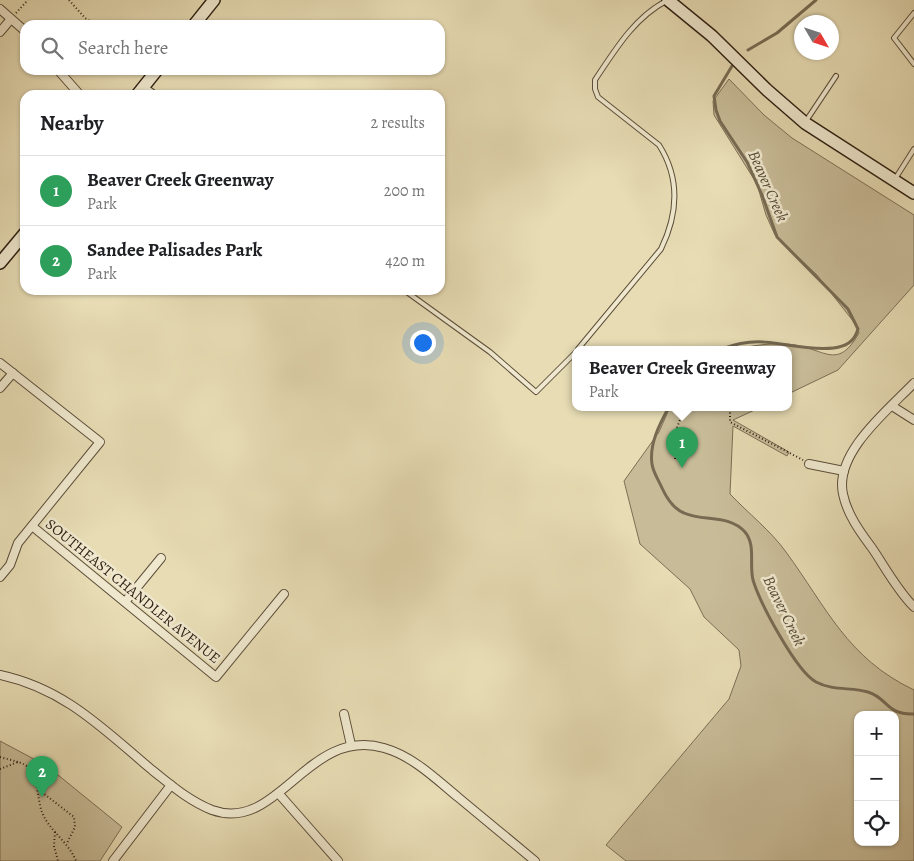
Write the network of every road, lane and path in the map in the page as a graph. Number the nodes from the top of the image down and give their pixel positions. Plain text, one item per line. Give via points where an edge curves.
1 (28, 0) edge
2 (69, 0) edge
3 (214, 0) edge
4 (668, 0) edge
5 (0, 9) edge
6 (914, 13) edge
7 (11, 19) junction
8 (88, 20) edge
9 (198, 20) edge
10 (20, 27) edge
11 (0, 32) edge
12 (914, 64) edge
13 (62, 75) edge
14 (153, 75) edge
15 (836, 76) dead end
16 (145, 85) junction
17 (76, 90) edge
18 (141, 90) edge
19 (151, 90) edge
20 (805, 123) junction
21 (914, 149) edge
22 (894, 180) junction
23 (914, 193) edge
24 (20, 239) edge
25 (0, 264) edge
26 (411, 295) edge
27 (580, 346) edge
28 (572, 355) edge
29 (0, 363) edge
30 (12, 373) junction
31 (914, 383) edge
32 (0, 388) edge
33 (892, 406) junction
34 (683, 411) edge
35 (730, 412) edge
36 (914, 420) edge
37 (676, 459) dead end
38 (809, 464) joint
39 (844, 471) junction
40 (32, 526) junction
41 (161, 558) dead end
42 (0, 577) edge
43 (284, 594) dead end
44 (125, 602) junction
45 (914, 607) edge
46 (0, 675) edge
47 (344, 714) dead end
48 (351, 746) junction
49 (0, 757) edge
50 (18, 762) junction
51 (0, 769) edge
52 (171, 785) junction
53 (38, 789) junction
54 (279, 794) junction
55 (56, 831) junction
56 (66, 843) junction
57 (58, 861) edge
58 (76, 861) edge
59 (113, 861) edge
60 (338, 861) edge
61 (535, 861) edge

1 - 7 path
2 - 8 path
3 - 9 main road
4 - 20 main road via 712,36
4 - 27 lane via 638,20 595,80 595,89 598,97 659,145 665,154 673,173 675,192 670,231 661,249
5 - 7 street
6 - 12 lane via 894,38
7 - 10 street
7 - 11 street
13 - 17 street
14 - 16 main road
15 - 20 lane
16 - 18 main road
16 - 19 lane
20 - 22 main road
21 - 22 lane
22 - 23 main road
24 - 25 main road
26 - 28 lane via 490,352 536,392
29 - 30 street
30 - 32 street
30 - 40 street via 100,442
31 - 33 street
33 - 36 street
33 - 39 street via 860,441
34 - 37 path via 676,430
35 - 38 path via 730,422
38 - 39 street
39 - 45 street via 843,495 857,527
40 - 42 street via 18,543 10,564
40 - 44 street, SOUTHEAST CHANDLER AVENUE
41 - 44 street
43 - 44 street, SOUTHEAST CHANDLER AVENUE via 216,677
46 - 52 street via 40,687 71,703
47 - 48 street
48 - 54 street via 334,750 315,761
48 - 61 street via 385,748 412,761
49 - 50 path
50 - 51 path
50 - 53 path via 28,767
52 - 54 street via 214,811 232,812 259,806
52 - 59 street
53 - 55 path via 43,815
53 - 56 path via 74,817 75,827
54 - 60 street
55 - 56 path
55 - 57 path via 54,846
56 - 58 path

